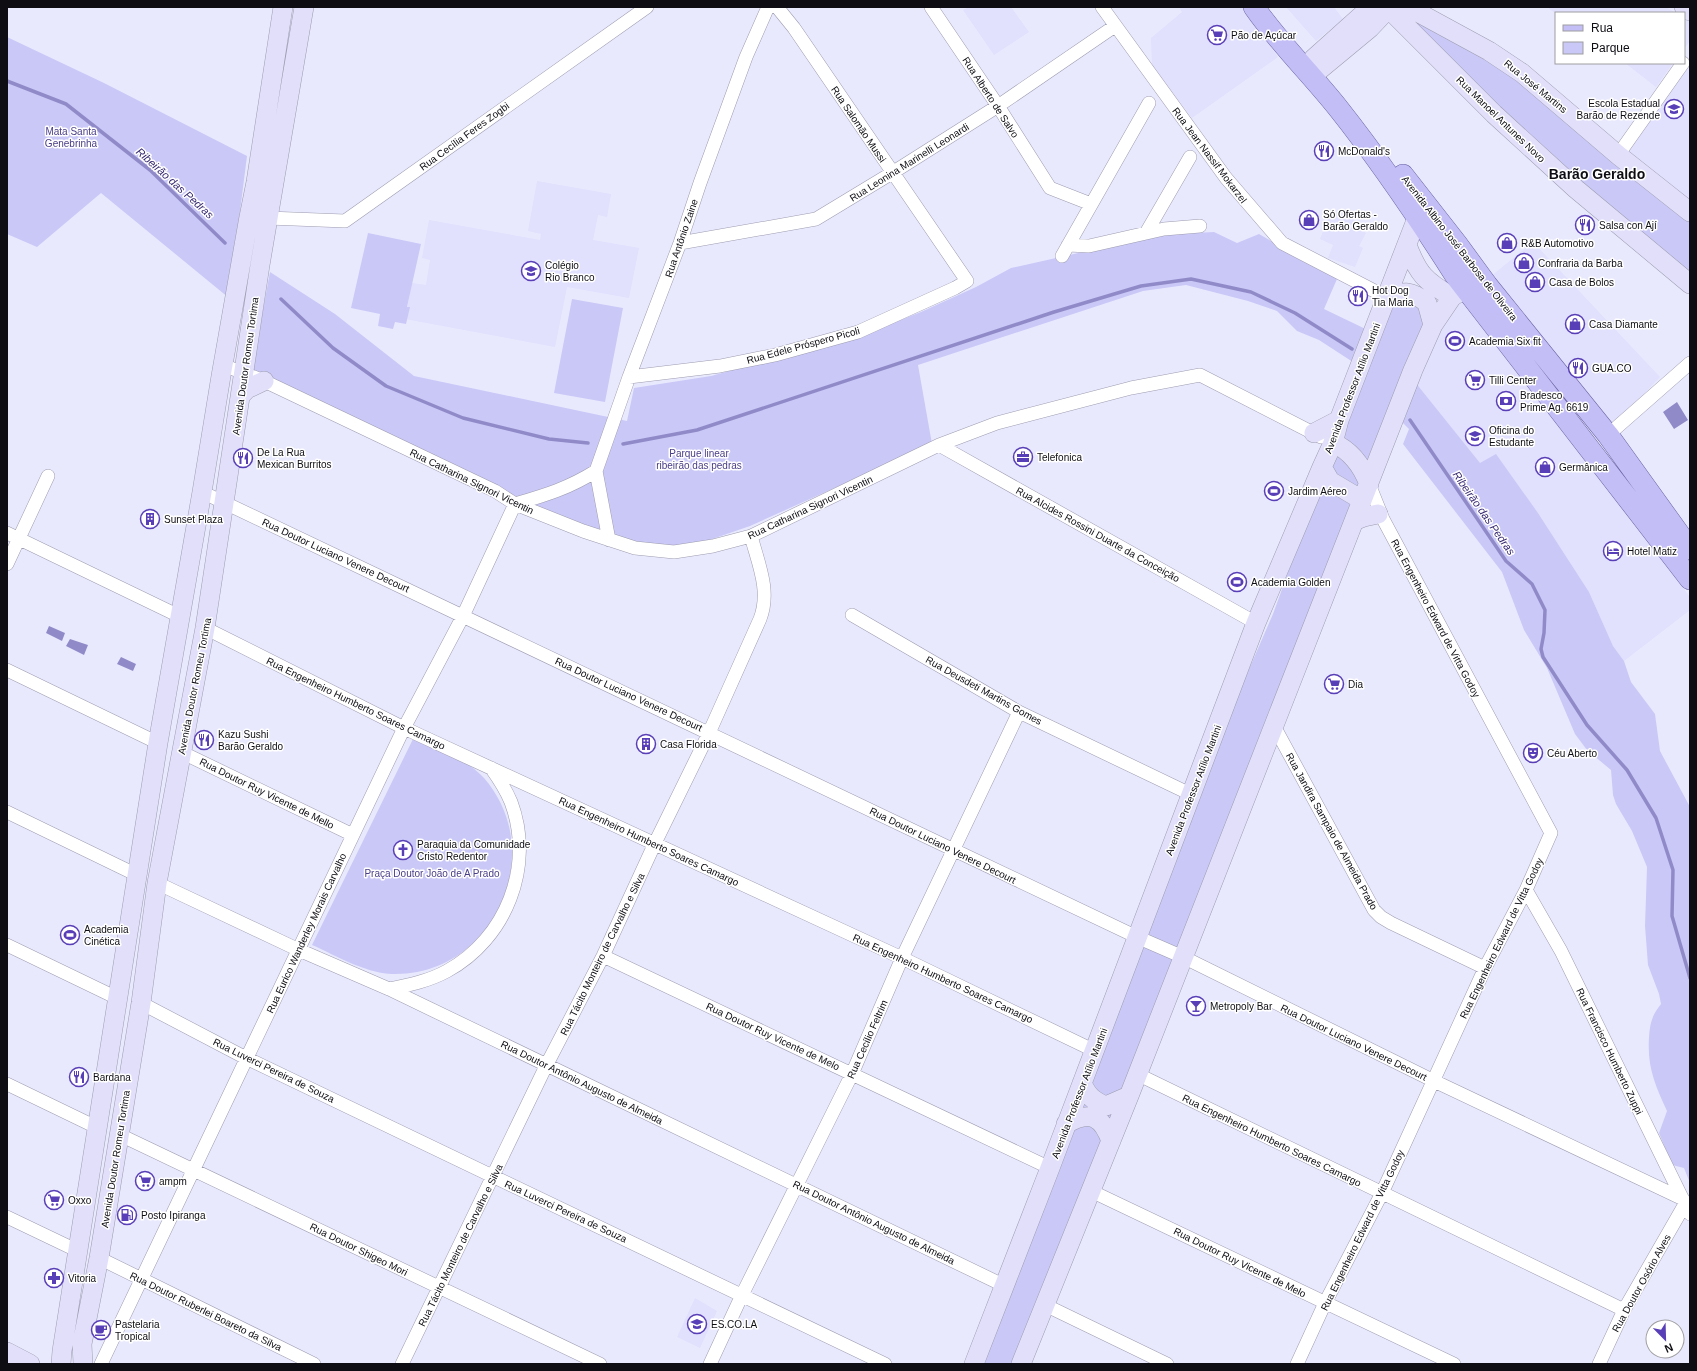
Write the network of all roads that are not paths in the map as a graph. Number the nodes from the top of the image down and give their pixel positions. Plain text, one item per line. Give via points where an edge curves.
1 (283, 7) edge
2 (304, 7) edge
3 (647, 7) edge
4 (768, 7) edge
5 (777, 7) edge
6 (931, 7) edge
7 (1102, 7) edge
8 (1254, 7) edge
9 (1268, 7) edge
10 (1684, 7) edge
11 (1389, 8) edge
12 (1690, 11) edge
13 (1115, 26) junction
14 (1683, 64) edge
15 (1312, 68) junction
16 (1149, 103) dead end
17 (998, 106) junction
18 (1618, 155) junction
19 (1190, 157) dead end
20 (892, 173) junction
21 (256, 182) junction
22 (1091, 204) junction
23 (1690, 212) edge
24 (268, 218) junction
25 (1200, 226) dead end
26 (1146, 233) junction
27 (1417, 233) junction
28 (680, 243) junction
29 (1457, 244) junction
30 (967, 281) joint
31 (1690, 284) edge
32 (1466, 287) junction
33 (1386, 297) junction
34 (1433, 325) junction
35 (1690, 364) edge
36 (222, 365) junction
37 (244, 374) junction
38 (629, 377) junction
39 (264, 381) junction
40 (241, 395) junction
41 (1339, 420) junction
42 (1314, 433) junction
43 (1608, 435) junction
44 (1333, 443) junction
45 (939, 445) junction
46 (1322, 467) junction
47 (596, 471) junction
48 (48, 476) dead end
49 (202, 492) junction
50 (1365, 492) junction
51 (224, 502) junction
52 (515, 504) junction
53 (1381, 516) junction
54 (1354, 521) junction
55 (13, 536) edge
56 (751, 536) junction
57 (609, 540) junction
58 (1690, 549) edge
59 (7, 564) edge
60 (1690, 579) edge
61 (852, 615) dead end
62 (179, 616) junction
63 (463, 616) junction
64 (1256, 623) junction
65 (205, 628) junction
66 (7, 670) edge
67 (1019, 712) junction
68 (1274, 726) junction
69 (404, 728) junction
70 (709, 733) junction
71 (158, 743) junction
72 (181, 752) junction
73 (492, 768) junction
74 (1184, 791) dead end
75 (7, 812) edge
76 (353, 835) junction
77 (655, 843) junction
78 (954, 850) junction
79 (137, 875) junction
80 (157, 883) junction
81 (1526, 890) junction
82 (1137, 937) junction
83 (7, 945) edge
84 (299, 950) junction
85 (603, 956) junction
86 (1183, 957) junction
87 (902, 958) junction
88 (1485, 968) junction
89 (389, 989) junction
90 (117, 998) junction
91 (140, 1004) junction
92 (1095, 1051) junction
93 (246, 1058) junction
94 (546, 1066) junction
95 (852, 1074) junction
96 (1137, 1074) junction
97 (1434, 1081) junction
98 (1082, 1082) junction
99 (7, 1084) edge
100 (1129, 1096) junction
101 (1066, 1124) junction
102 (96, 1127) junction
103 (118, 1134) junction
104 (1110, 1141) junction
105 (1050, 1168) junction
106 (193, 1171) junction
107 (494, 1176) junction
108 (796, 1184) junction
109 (1091, 1191) junction
110 (1382, 1193) junction
111 (1686, 1205) edge
112 (7, 1217) edge
113 (76, 1250) junction
114 (99, 1258) junction
115 (140, 1279) junction
116 (1005, 1286) junction
117 (439, 1287) junction
118 (742, 1295) junction
119 (1325, 1303) junction
120 (1045, 1305) junction
121 (1624, 1310) junction
122 (7, 1352) edge
123 (30, 1364) edge
124 (61, 1364) edge
125 (83, 1364) edge
126 (101, 1364) edge
127 (314, 1364) edge
128 (402, 1364) edge
129 (600, 1364) edge
130 (710, 1364) edge
131 (885, 1364) edge
132 (974, 1364) edge
133 (1021, 1364) edge
134 (1167, 1364) edge
135 (1297, 1364) edge
136 (1454, 1364) edge
137 (1599, 1364) edge

1 - 21 main road, Avenida Doutor Romeu Tortima
2 - 24 main road, Avenida Doutor Romeu Tortima
3 - 24 street, Rua Cecília Feres Zogbi via 345,220
4 - 28 street, Rua Antônio Zaine via 746,57
5 - 20 street, Rua Salomão Mussi via 794,28
6 - 17 street, Rua Alberto de Salvo
7 - 13 street, Rua Jean Nassif Mokarzel
8 - 15 main road, Avenida Albino José Barbosa de Oliveira via 1265,23
9 - 15 main road, Avenida Albino José Barbosa de Oliveira
10 - 12 main road
11 - 15 main road via 1370,28
11 - 18 main road, Rua José Martins via 1490,51 1522,73
11 - 31 main road, Rua Manoel Antunes Novo via 1494,114 1576,189
13 - 17 street, Rua Leonina Marinelli Leonardi
13 - 33 street, Rua Jean Nassif Mokarzel via 1226,178 1282,243
14 - 18 street
15 - 27 main road, Avenida Albino José Barbosa de Oliveira via 1367,144
15 - 29 main road, Avenida Albino José Barbosa de Oliveira
16 - 22 street
17 - 20 street, Rua Leonina Marinelli Leonardi
17 - 22 street, Rua Alberto de Salvo via 1050,188
18 - 23 main road, Rua José Martins
19 - 26 street
20 - 28 street, Rua Leonina Marinelli Leonardi via 816,219
20 - 30 street, Rua Salomão Mussi
21 - 24 main road via 256,215 262,219
21 - 36 main road, Avenida Doutor Romeu Tortima
22 - 26 street via 1065,251
24 - 37 main road, Avenida Doutor Romeu Tortima
25 - 26 street
27 - 29 main road
27 - 32 main road, Avenida Albino José Barbosa de Oliveira
27 - 32 main road via 1414,264 1420,273 1431,284
27 - 33 main road, Avenida Professor Atílio Martini
28 - 38 street, Rua Antônio Zaine
29 - 32 main road, Avenida Albino José Barbosa de Oliveira
30 - 38 street, Rua Edele Próspero Picoli via 851,334 775,355 720,366
32 - 34 main road
32 - 43 main road, Avenida Albino José Barbosa de Oliveira
32 - 60 main road, Avenida Albino José Barbosa de Oliveira
33 - 34 main road via 1401,292 1412,293 1427,303
33 - 41 main road, Avenida Professor Atílio Martini
34 - 50 main road
35 - 43 street
36 - 37 street, Rua Catharina Signori Vicentin
36 - 49 main road, Avenida Doutor Romeu Tortima
37 - 39 street, Rua Catharina Signori Vicentin
37 - 40 main road, Avenida Doutor Romeu Tortima
38 - 47 street, Rua Antônio Zaine
39 - 40 main road via 247,389
39 - 52 street, Rua Catharina Signori Vicentin via 495,491
40 - 51 main road, Avenida Doutor Romeu Tortima
41 - 42 main road
41 - 44 main road, Avenida Professor Atílio Martini
42 - 44 street, Rua Catharina Signori Vicentin
42 - 45 street, Rua Catharina Signori Vicentin via 1200,375 1131,388 997,423
43 - 58 main road, Avenida Albino José Barbosa de Oliveira
44 - 46 main road, Avenida Professor Atílio Martini
44 - 50 main road via 1342,446 1356,459 1364,473
45 - 56 street, Rua Catharina Signori Vicentin
45 - 64 street, Rua Alcides Rossini Duarte da Conceição
46 - 50 main road via 1330,481
46 - 64 main road, Avenida Professor Atílio Martini
47 - 52 street via 557,492
47 - 57 street
48 - 55 street
49 - 51 street, Rua Doutor Luciano Venere Decourt
49 - 62 main road, Avenida Doutor Romeu Tortima
50 - 53 street, Rua Engenheiro Edward de Vitta Godoy
50 - 54 main road
51 - 63 street, Rua Doutor Luciano Venere Decourt
51 - 65 main road, Avenida Doutor Romeu Tortima
52 - 57 street, Rua Catharina Signori Vicentin
52 - 63 street, Rua Eurico Wanderley Morais Carvalho
53 - 54 main road via 1364,517
53 - 81 street, Rua Engenheiro Edward de Vitta Godoy via 1551,833
54 - 68 main road
55 - 59 street
55 - 62 street
56 - 57 street, Rua Catharina Signori Vicentin via 713,546 674,552 635,548
56 - 70 street, Rua Tácito Monteiro de Carvalho e Silva via 765,588 764,610
61 - 67 street, Rua Deusdeti Martins Gomes
62 - 71 main road, Avenida Doutor Romeu Tortima
63 - 69 street, Rua Eurico Wanderley Morais Carvalho
63 - 70 street, Rua Doutor Luciano Venere Decourt
64 - 82 main road, Avenida Professor Atílio Martini
65 - 69 street, Rua Engenheiro Humberto Soares Camargo
65 - 72 main road, Avenida Doutor Romeu Tortima
66 - 71 street
67 - 74 street, Rua Deusdeti Martins Gomes
67 - 78 street, Rua Cecílio Feltrim
68 - 86 main road
68 - 88 street, Rua Jandira Sampaio de Almeida Prado via 1374,910 1391,923
69 - 73 street, Rua Engenheiro Humberto Soares Camargo
69 - 76 street, Rua Eurico Wanderley Morais Carvalho
70 - 77 street, Rua Tácito Monteiro de Carvalho e Silva
70 - 78 street, Rua Doutor Luciano Venere Decourt
71 - 79 main road, Avenida Doutor Romeu Tortima
72 - 76 street, Rua Doutor Ruy Vicente de Mello
72 - 80 main road, Avenida Doutor Romeu Tortima
73 - 77 street, Rua Engenheiro Humberto Soares Camargo
73 - 89 street via 511,802 519,840 516,880 503,917 478,948 446,972
75 - 79 street
76 - 84 street, Rua Eurico Wanderley Morais Carvalho
77 - 85 street, Rua Tácito Monteiro de Carvalho e Silva
77 - 87 street, Rua Engenheiro Humberto Soares Camargo
78 - 82 street, Rua Doutor Luciano Venere Decourt
78 - 87 street, Rua Cecílio Feltrim
79 - 90 main road, Avenida Doutor Romeu Tortima
80 - 84 street, Rua Doutor Antônio Augusto de Almeida
80 - 91 main road, Avenida Doutor Romeu Tortima
81 - 88 street, Rua Engenheiro Edward de Vitta Godoy
81 - 111 street, Rua Francisco Humberto Zuppi via 1561,951
82 - 86 street, Rua Doutor Luciano Venere Decourt
82 - 92 main road, Avenida Professor Atílio Martini
83 - 90 street
84 - 89 street, Rua Doutor Antônio Augusto de Almeida
84 - 93 street, Rua Eurico Wanderley Morais Carvalho
85 - 94 street, Rua Tácito Monteiro de Carvalho e Silva
85 - 95 street, Rua Doutor Ruy Vicente de Melo
86 - 96 main road
86 - 97 street, Rua Doutor Luciano Venere Decourt
87 - 92 street, Rua Engenheiro Humberto Soares Camargo
87 - 95 street, Rua Cecílio Feltrim
88 - 97 street, Rua Engenheiro Edward de Vitta Godoy
89 - 94 street, Rua Doutor Antônio Augusto de Almeida
90 - 102 main road, Avenida Doutor Romeu Tortima
91 - 93 street, Rua Luverci Pereira de Souza
91 - 103 main road, Avenida Doutor Romeu Tortima
92 - 98 main road, Avenida Professor Atílio Martini
93 - 106 street, Rua Eurico Wanderley Morais Carvalho
93 - 107 street, Rua Luverci Pereira de Souza
94 - 107 street, Rua Tácito Monteiro de Carvalho e Silva
94 - 108 street, Rua Doutor Antônio Augusto de Almeida
95 - 105 street, Rua Doutor Ruy Vicente de Melo
95 - 108 street, Rua Cecílio Feltrim
96 - 100 main road
96 - 110 street, Rua Engenheiro Humberto Soares Camargo
97 - 110 street, Rua Engenheiro Edward de Vitta Godoy
97 - 111 street, Rua Doutor Luciano Venere Decourt
98 - 100 main road via 1087,1095 1106,1106
98 - 101 main road, Avenida Professor Atílio Martini
99 - 102 street
100 - 104 main road
101 - 104 main road via 1077,1118 1090,1117 1102,1121
101 - 105 main road, Avenida Professor Atílio Martini
102 - 113 main road, Avenida Doutor Romeu Tortima
103 - 106 street, Rua Doutor Shigeo Mori
103 - 114 main road, Avenida Doutor Romeu Tortima
104 - 109 main road
105 - 116 main road, Avenida Professor Atílio Martini
106 - 115 street, Rua Eurico Wanderley Morais Carvalho
106 - 117 street, Rua Doutor Shigeo Mori
107 - 117 street, Rua Tácito Monteiro de Carvalho e Silva
107 - 118 street, Rua Luverci Pereira de Souza
108 - 116 street, Rua Doutor Antônio Augusto de Almeida
108 - 118 street, Rua Cecílio Feltrim
109 - 119 street, Rua Doutor Ruy Vicente de Melo
109 - 120 main road
110 - 119 street, Rua Engenheiro Edward de Vitta Godoy
110 - 121 street, Rua Engenheiro Humberto Soares Camargo
111 - 121 street, Rua Doutor Osório Alves
112 - 113 street
113 - 124 main road, Avenida Doutor Romeu Tortima
114 - 115 street, Rua Doutor Ruberlei Boareto da Silva
114 - 125 main road, Avenida Doutor Romeu Tortima via 82,1344
115 - 126 street, Rua Eurico Wanderley Morais Carvalho
115 - 127 street, Rua Doutor Ruberlei Boareto da Silva
116 - 132 main road, Avenida Professor Atílio Martini
117 - 128 street, Rua Tácito Monteiro de Carvalho e Silva
117 - 129 street, Rua Doutor Shigeo Mori
118 - 130 street, Rua Cecílio Feltrim
118 - 131 street, Rua Luverci Pereira de Souza
119 - 135 street, Rua Engenheiro Edward de Vitta Godoy
119 - 136 street, Rua Doutor Ruy Vicente de Melo
120 - 133 main road
120 - 134 street
121 - 137 street, Rua Doutor Osório Alves
122 - 123 main road

